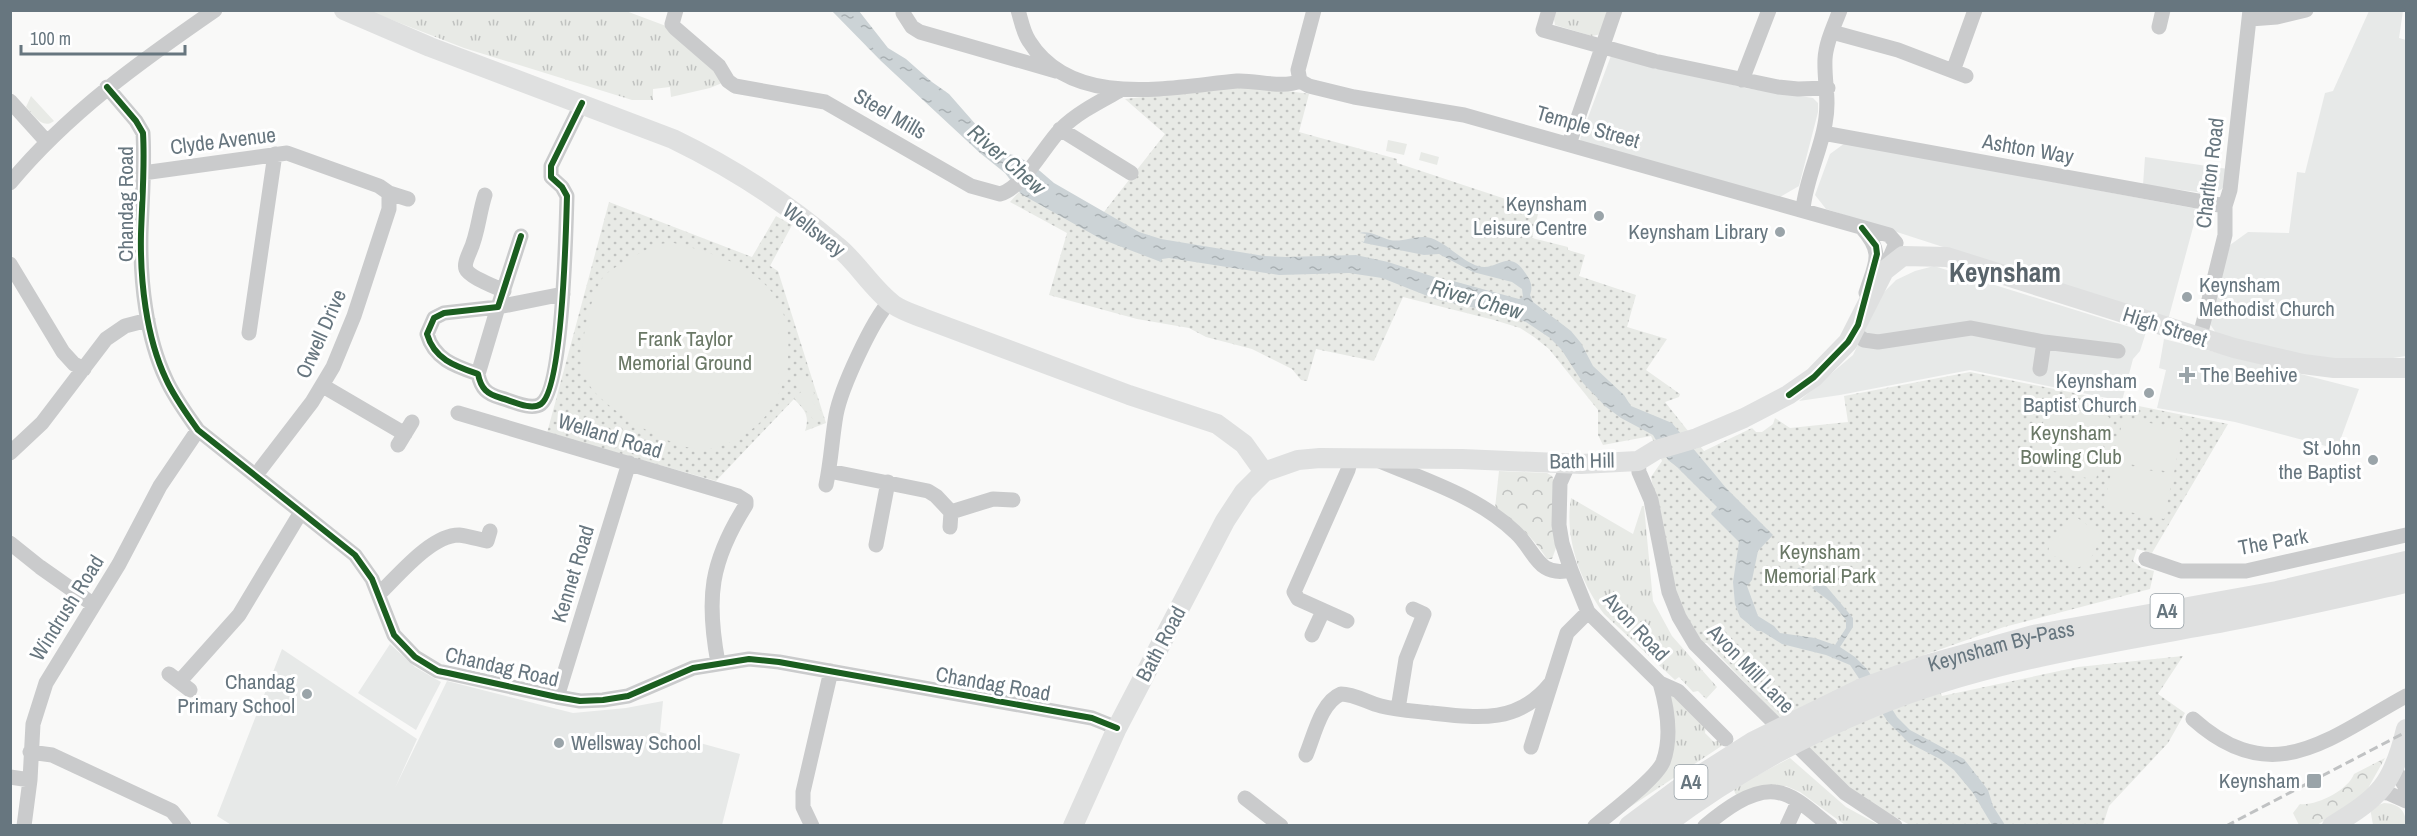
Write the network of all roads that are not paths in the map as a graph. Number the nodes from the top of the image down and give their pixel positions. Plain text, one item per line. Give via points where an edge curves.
1 (215, 10) edge
2 (344, 10) edge
3 (676, 10) edge
4 (1018, 10) edge
5 (1314, 10) edge
6 (1549, 10) edge
7 (1615, 10) edge
8 (1769, 10) edge
9 (1840, 10) edge
10 (1975, 10) edge
11 (2163, 10) edge
12 (2306, 10) edge
13 (903, 12) dead end
14 (2250, 15) edge
15 (2159, 27) dead end
16 (1832, 32) junction
17 (1602, 47) junction
18 (1061, 72) junction
19 (1742, 80) junction
20 (1300, 81) junction
21 (1081, 82) junction
22 (107, 87) junction
23 (1828, 88) junction
24 (1119, 90) junction
25 (10, 102) edge
26 (582, 103) junction
27 (1085, 110) junction
28 (1060, 129) junction
29 (1823, 133) junction
30 (47, 142) junction
31 (1569, 144) junction
32 (274, 154) junction
33 (143, 173) junction
34 (1131, 173) dead end
35 (10, 183) edge
36 (389, 193) junction
37 (485, 195) dead end
38 (408, 199) dead end
39 (2225, 206) junction
40 (1803, 209) junction
41 (1862, 228) junction
42 (521, 236) dead end
43 (1876, 246) junction
44 (1895, 249) junction
45 (1929, 255) junction
46 (10, 264) edge
47 (1884, 271) junction
48 (504, 291) junction
49 (563, 294) junction
50 (890, 301) junction
51 (498, 307) junction
52 (148, 320) junction
53 (1856, 329) junction
54 (249, 333) dead end
55 (2201, 338) junction
56 (2044, 342) junction
57 (2118, 351) dead end
58 (2406, 368) edge
59 (84, 369) junction
60 (2040, 369) dead end
61 (478, 374) junction
62 (323, 386) junction
63 (458, 412) dead end
64 (198, 430) junction
65 (405, 434) dead end
66 (10, 453) edge
67 (1351, 458) junction
68 (1372, 458) junction
69 (1638, 460) junction
70 (629, 463) junction
71 (1569, 463) junction
72 (1264, 472) junction
73 (256, 475) junction
74 (888, 482) junction
75 (1013, 500) dead end
76 (302, 512) junction
77 (2406, 535) edge
78 (487, 541) dead end
79 (10, 543) edge
80 (876, 545) dead end
81 (2146, 559) dead end
82 (2406, 562) edge
83 (1570, 570) junction
84 (2406, 582) edge
85 (379, 594) junction
86 (94, 605) junction
87 (1413, 609) dead end
88 (1323, 610) junction
89 (1588, 612) junction
90 (1347, 621) dead end
91 (1312, 635) dead end
92 (718, 663) junction
93 (831, 671) junction
94 (1934, 674) junction
95 (180, 682) dead end
96 (1660, 683) junction
97 (1550, 684) junction
98 (2406, 696) edge
99 (557, 697) junction
100 (1398, 709) junction
101 (2193, 718) dead end
102 (1117, 728) junction
103 (2406, 729) edge
104 (1726, 739) dead end
105 (1531, 747) dead end
106 (1762, 749) junction
107 (30, 752) junction
108 (1306, 755) dead end
109 (2398, 762) junction
110 (10, 777) edge
111 (30, 780) junction
112 (2406, 788) edge
113 (2378, 792) junction
114 (1245, 798) dead end
115 (2406, 801) edge
116 (1798, 802) junction
117 (24, 825) edge
118 (184, 825) edge
119 (812, 825) edge
120 (1073, 825) edge
121 (1281, 825) edge
122 (1595, 825) edge
123 (1630, 825) edge
124 (1662, 825) edge
125 (1705, 825) edge
126 (1787, 825) edge
127 (1830, 825) edge
128 (1895, 825) edge
129 (2332, 825) edge

1 - 22 street
2 - 26 main road, Wellsway via 430,47
3 - 28 street, Steel Mills via 672,24 675,28 719,66 735,86 825,102 971,186 1000,194 1013,187
4 - 18 street via 1030,42
5 - 20 street via 1298,70
6 - 17 street via 1543,30
7 - 17 street
8 - 19 street
9 - 16 street
10 - 16 street via 1959,73 1898,50
11 - 15 street
12 - 14 street via 2277,17
13 - 18 street via 920,32
14 - 39 street, Charlton Road
16 - 23 street via 1825,59
17 - 19 street
17 - 31 street
18 - 21 street
19 - 23 street via 1788,88
20 - 24 street via 1292,84 1250,80
20 - 31 street, Temple Street via 1354,97 1464,115
21 - 24 street
21 - 27 street via 1088,92
22 - 30 street
22 - 33 street, Chandag Road via 141,128
23 - 29 street
24 - 27 street, Steel Mills
25 - 30 street
26 - 49 street via 551,166 551,177 567,196
26 - 50 main road, Wellsway via 702,153 773,198 839,247
27 - 28 street, Steel Mills
28 - 34 street
29 - 39 street, Ashton Way
29 - 40 street
30 - 35 street
31 - 40 street, Temple Street
32 - 33 street, Clyde Avenue
32 - 36 street, Clyde Avenue via 305,158
32 - 54 street
33 - 52 street, Chandag Road via 141,237
36 - 38 street, Clyde Avenue
36 - 62 street, Orwell Drive via 389,209 354,316
37 - 48 street via 466,270
39 - 55 street, Charlton Road via 2225,235
40 - 41 street, Temple Street
41 - 43 street
41 - 44 street, Temple Street via 1889,235 1894,239
42 - 48 street
43 - 44 street, High Street
43 - 53 street via 1876,261
44 - 45 street, High Street
44 - 47 street
45 - 47 main road, High Street via 1903,256
45 - 55 main road, High Street via 1947,257
46 - 59 street via 63,352
47 - 53 main road
48 - 51 street
49 - 51 street
49 - 61 street via 557,355 542,404 525,406 489,394 480,384
50 - 72 main road, Wellsway via 907,312 977,339 1217,424 1244,444
50 - 74 street via 879,313 838,406 827,478
51 - 61 street
51 - 61 street via 444,313 434,318 427,334 438,355 454,366
52 - 59 street via 115,332
52 - 64 street, Chandag Road via 165,378
53 - 56 street via 1864,340 1878,342 1971,328
53 - 69 main road, Bath Hill via 1842,351 1788,396
55 - 58 main road, High Street via 2303,364
56 - 57 street
56 - 60 street
59 - 66 street via 42,423
62 - 65 street
62 - 73 street, Orwell Drive
63 - 70 street, Welland Road
64 - 73 street, Chandag Road
64 - 86 street, Windrush Road via 160,486
67 - 68 main road, Bath Hill
67 - 72 main road, Bath Hill via 1299,460
67 - 88 street via 1294,592 1298,599
68 - 71 main road, Bath Hill
68 - 83 street via 1475,502 1526,543 1545,569 1556,573
69 - 71 main road, Bath Hill
69 - 128 street, Avon Mill Lane via 1651,500 1669,592 1695,644 1845,793
70 - 92 street, Welland Road via 746,501 715,570 711,624
70 - 99 street, Kennet Road
71 - 83 street, Avon Road via 1560,483 1558,502 1562,543
72 - 102 main road, Bath Road via 1244,492 1225,521
73 - 76 street, Chandag Road
74 - 75 street via 928,491 936,496 950,520 993,499
74 - 80 street
76 - 85 street, Chandag Road via 355,555
76 - 95 street via 239,615
77 - 81 street, The Park via 2246,571 2181,571
78 - 85 street via 458,535 444,538 430,546
79 - 86 street
82 - 94 highway, Keynsham By-Pass / A4 via 2277,592 2033,636
83 - 89 street, Avon Road
84 - 94 highway, Keynsham By-Pass / A4 via 2283,610
85 - 99 street, Chandag Road via 394,635 406,650 426,664 448,674
86 - 107 street, Windrush Road via 46,683 33,724
87 - 100 street via 1424,614 1406,659
88 - 90 street
88 - 91 street
89 - 96 street, Avon Road
89 - 97 street via 1568,633
92 - 93 street, Chandag Road via 749,659
92 - 99 street, Chandag Road via 693,668 628,696 580,701
93 - 102 street, Chandag Road via 1092,718
93 - 119 street via 803,792 803,807
94 - 106 highway, Keynsham By-Pass / A4 via 1862,689
96 - 104 street, Avon Road via 1678,691
96 - 122 street via 1668,720 1662,763
97 - 100 street via 1540,697 1517,711 1493,717
97 - 105 street
98 - 101 street via 2307,750 2285,755 2240,750 2224,743
100 - 108 street via 1348,694 1336,696 1325,709
102 - 120 main road, Bath Road
103 - 109 main road
106 - 123 highway, Keynsham By-Pass / A4 via 1677,791
106 - 124 highway, Keynsham By-Pass / A4
107 - 111 street, Windrush Road
107 - 118 street via 52,755 172,811
109 - 112 street
109 - 113 main road
110 - 111 street
111 - 117 street, Windrush Road
113 - 115 street
113 - 129 main road
114 - 121 street
116 - 125 street via 1776,792 1764,792 1731,807
116 - 126 street
116 - 127 street

